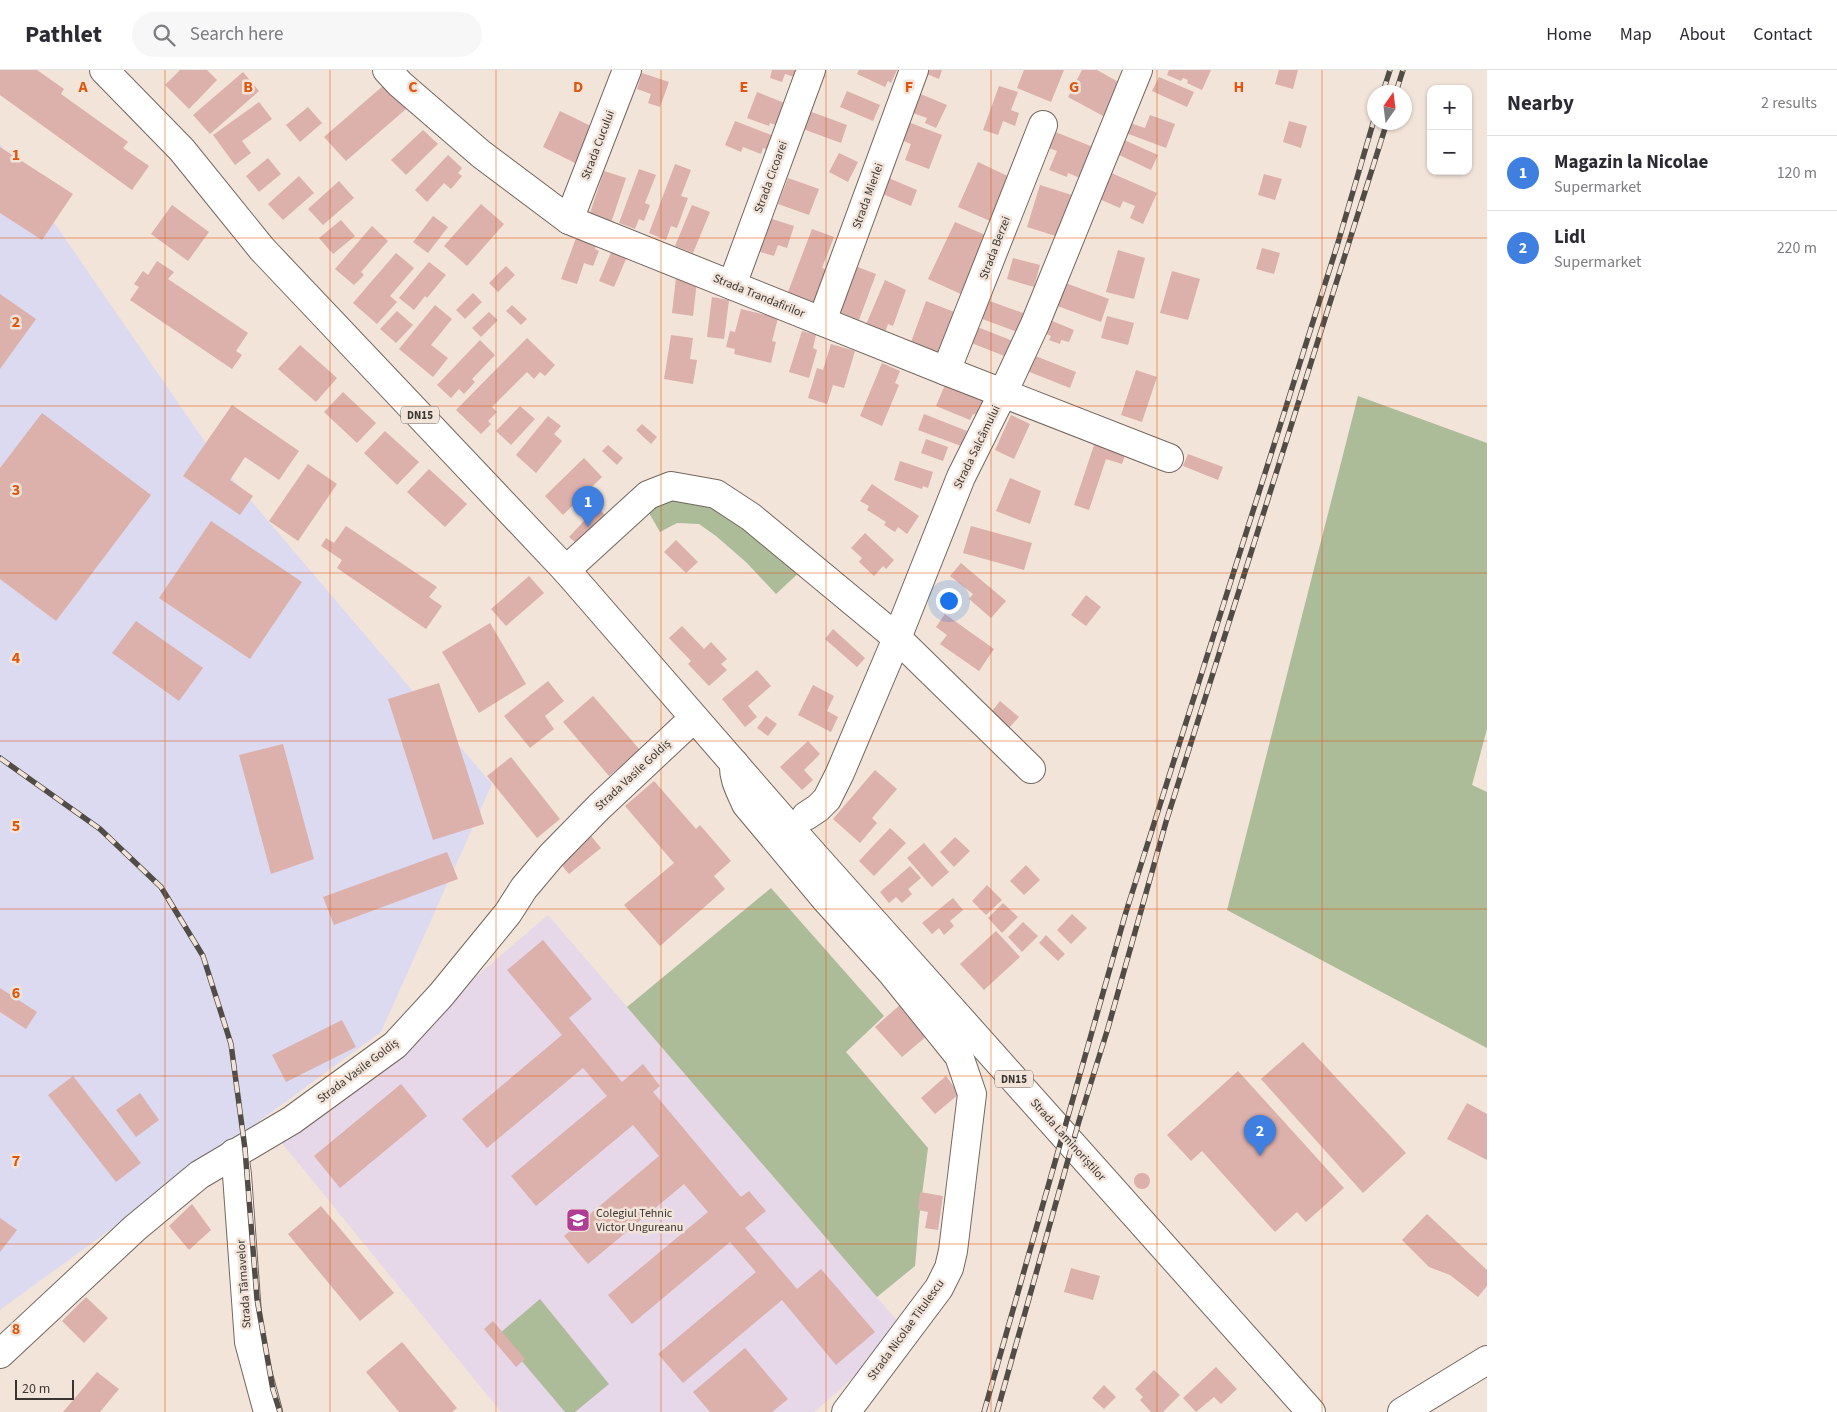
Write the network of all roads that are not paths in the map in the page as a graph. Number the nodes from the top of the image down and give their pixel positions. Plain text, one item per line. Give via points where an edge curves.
1 (104, 70) edge
2 (387, 70) edge
3 (627, 70) edge
4 (811, 70) edge
5 (914, 70) edge
6 (1138, 70) edge
7 (1043, 125) dead end
8 (570, 220) junction
9 (732, 285) junction
10 (822, 321) junction
11 (946, 371) junction
12 (1003, 393) junction
13 (1170, 458) dead end
14 (566, 570) junction
15 (898, 638) junction
16 (694, 718) junction
17 (734, 763) junction
18 (1032, 769) dead end
19 (806, 816) dead end
20 (234, 1153) junction
21 (0, 1354) edge
22 (1487, 1361) edge
23 (268, 1412) edge
24 (846, 1412) edge
25 (1311, 1412) edge
26 (1402, 1412) edge
27 (1440, 1412) edge

1 - 14 street, DN15 via 182,150 262,249
2 - 8 street, Strada Trandafirilor via 480,154
3 - 8 street, Strada Cucului
4 - 9 street, Strada Cicoarei
5 - 10 street, Strada Mierlei
6 - 12 street, Strada Salcâmului via 1035,324
7 - 11 street, Strada Berzei
8 - 9 street, Strada Trandafirilor
9 - 10 street, Strada Trandafirilor
10 - 11 street, Strada Trandafirilor
11 - 12 street, Strada Trandafirilor
12 - 13 street, Strada Trandafirilor
12 - 15 street, Strada Salcâmului via 961,477
14 - 15 street via 648,495 671,486 716,494 751,517
14 - 16 street, DN15
15 - 18 street
15 - 19 street, Strada Salcâmului via 827,799
16 - 17 street, DN15
16 - 20 street, Strada Vasile Goldiș via 550,856 441,995 395,1045 292,1120
17 - 24 street, Strada Nicolae Titulescu via 737,785 746,804 959,1056 972,1094 949,1268 939,1288
17 - 25 street, Strada Laminoriștilor / DN15
20 - 21 street, Strada Vasile Goldiș via 199,1175 136,1228
20 - 23 street, Strada Târnavelor via 248,1342
22 - 26 street
22 - 27 street

